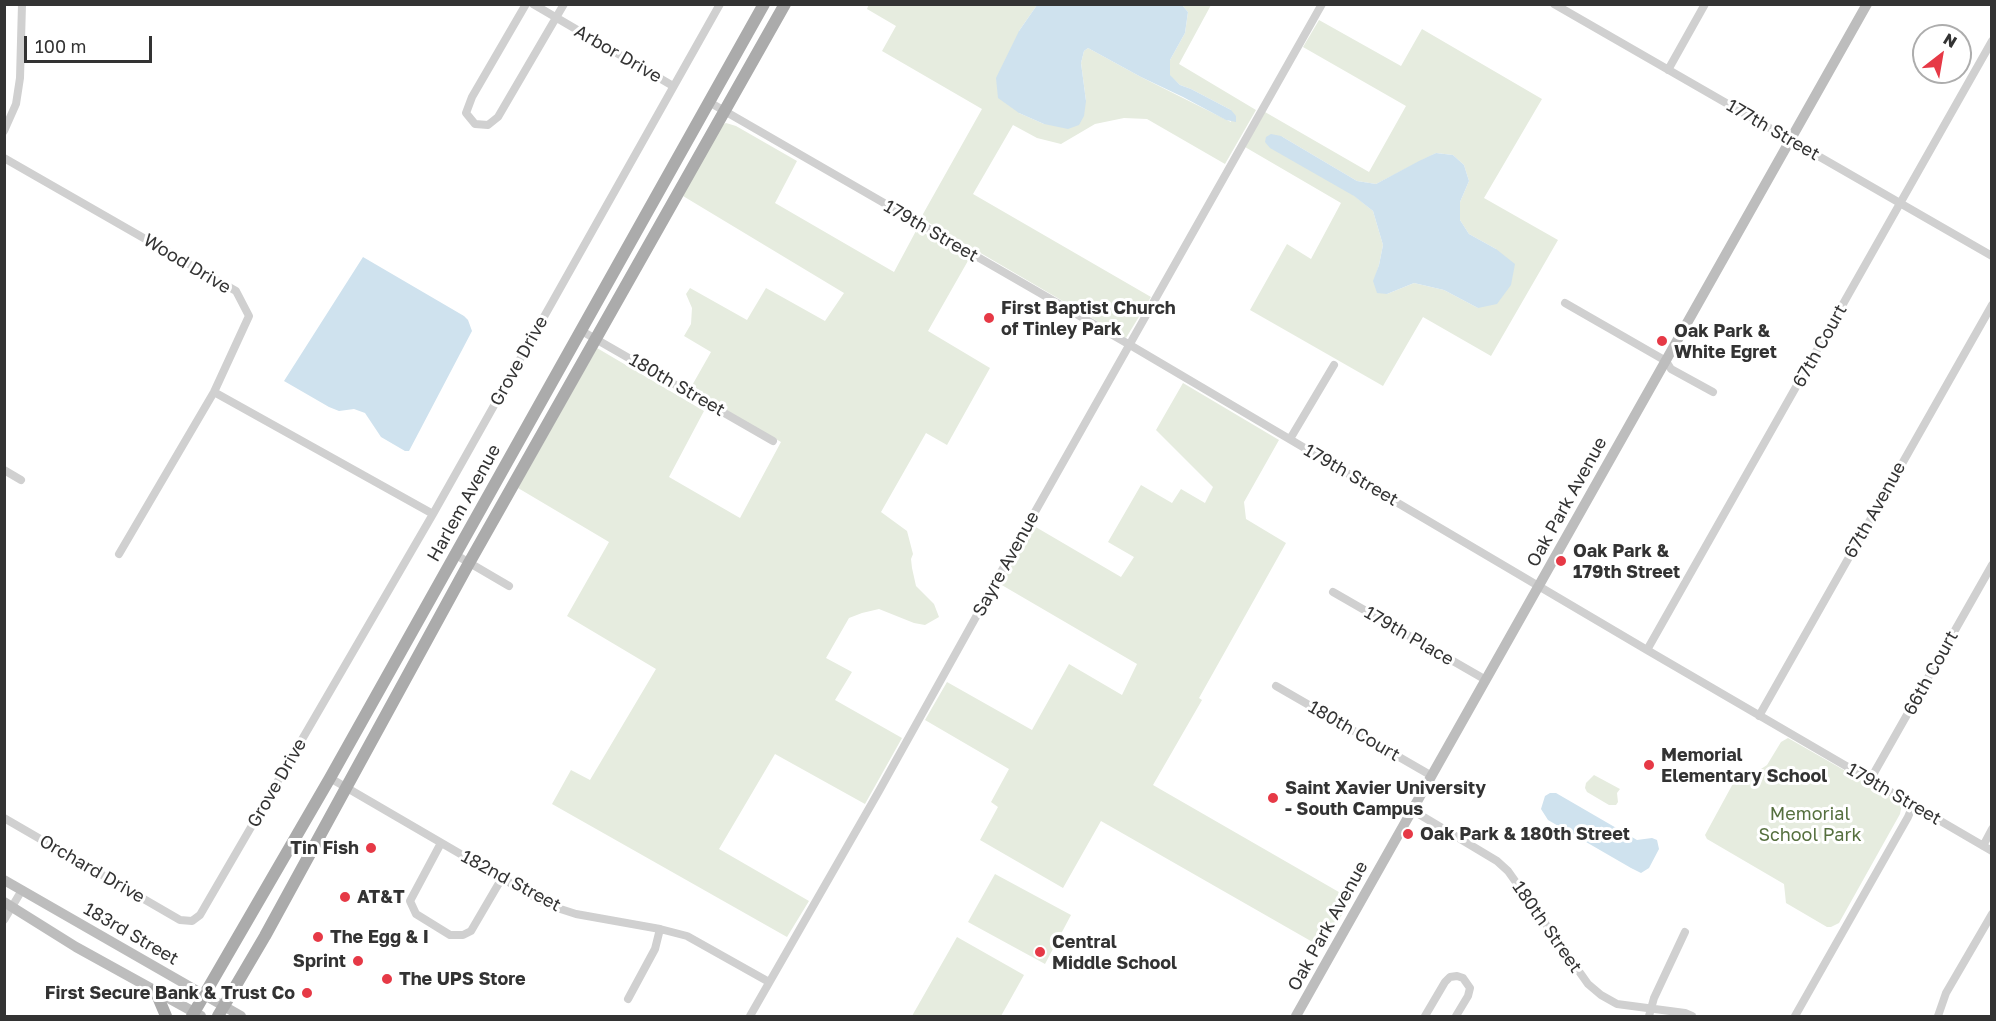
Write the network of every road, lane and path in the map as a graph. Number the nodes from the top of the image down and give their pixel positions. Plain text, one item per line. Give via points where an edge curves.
1 (22, 4) edge
2 (526, 4) edge
3 (533, 4) edge
4 (564, 4) edge
5 (720, 4) edge
6 (764, 4) edge
7 (785, 4) edge
8 (1322, 4) edge
9 (1554, 4) edge
10 (1705, 4) edge
11 (1867, 4) edge
12 (556, 19) junction
13 (1992, 41) edge
14 (1668, 70) junction
15 (673, 86) junction
16 (709, 102) junction
17 (724, 111) junction
18 (4, 131) edge
19 (1790, 140) junction
20 (4, 158) edge
21 (1900, 204) junction
22 (1992, 256) edge
23 (1565, 303) dead end
24 (1992, 305) edge
25 (580, 330) junction
26 (596, 339) junction
27 (1130, 345) junction
28 (1666, 361) junction
29 (1334, 364) dead end
30 (214, 392) junction
31 (1713, 392) dead end
32 (1290, 440) junction
33 (773, 441) dead end
34 (4, 470) edge
35 (21, 480) dead end
36 (433, 514) junction
37 (118, 554) dead end
38 (456, 555) junction
39 (469, 562) junction
40 (1992, 565) edge
41 (509, 586) dead end
42 (1539, 586) junction
43 (1333, 592) dead end
44 (1647, 650) junction
45 (1486, 680) junction
46 (1276, 686) dead end
47 (1759, 716) junction
48 (1432, 776) junction
49 (330, 778) junction
50 (1870, 780) junction
51 (345, 788) junction
52 (1913, 805) junction
53 (1413, 810) junction
54 (4, 818) edge
55 (1992, 829) edge
56 (441, 843) junction
57 (1983, 846) junction
58 (1992, 851) edge
59 (502, 878) junction
60 (4, 880) edge
61 (22, 890) junction
62 (8, 904) edge
63 (1992, 914) edge
64 (4, 920) edge
65 (180, 920) joint
66 (660, 929) junction
67 (1685, 932) dead end
68 (769, 982) junction
69 (155, 990) junction
70 (204, 995) junction
71 (628, 999) dead end
72 (221, 1011) edge
73 (1650, 1013) edge
74 (196, 1015) edge
75 (166, 1017) edge
76 (241, 1017) edge
77 (750, 1017) edge
78 (1296, 1017) edge
79 (1425, 1017) edge
80 (1456, 1017) edge
81 (1692, 1017) edge
82 (1795, 1017) edge
83 (1938, 1017) edge

1 - 18 street via 20,78
2 - 12 street via 471,97 466,113 475,124 488,125 498,117
3 - 12 street, Arbor Drive
4 - 12 street
5 - 15 street, Grove Drive
6 - 16 main road, Harlem Avenue
7 - 17 main road, Harlem Avenue
8 - 27 street, Sayre Avenue
9 - 14 street, 177th Street
10 - 14 street
11 - 19 street, Oak Park Avenue
12 - 15 street, Arbor Drive
13 - 21 street, 67th Court
14 - 19 street, 177th Street
15 - 36 street, Grove Drive
16 - 17 street, 179th Street
16 - 25 main road, Harlem Avenue
17 - 26 main road, Harlem Avenue
17 - 27 street, 179th Street
19 - 21 street, 177th Street
19 - 28 street, Oak Park Avenue
20 - 30 street, Wood Drive via 236,291 249,315
21 - 22 street, 177th Street
21 - 44 street, 67th Court
23 - 28 street
24 - 47 street, 67th Avenue
25 - 26 street, 180th Street
25 - 38 main road, Harlem Avenue
26 - 33 street, 180th Street
26 - 39 main road, Harlem Avenue
27 - 32 street, 179th Street
27 - 68 street, Sayre Avenue
28 - 31 street via 1671,369
28 - 42 street, Oak Park Avenue
29 - 32 street
30 - 36 street
30 - 37 street, Wood Drive
32 - 42 street, 179th Street
34 - 35 street
36 - 65 street, Grove Drive via 200,915 192,921
38 - 39 street
38 - 49 main road, Harlem Avenue
39 - 41 street
39 - 51 main road, Harlem Avenue
40 - 50 street, 66th Court
42 - 44 street, 179th Street
42 - 45 street, Oak Park Avenue
43 - 45 street, 179th Place
44 - 47 street, 179th Street
45 - 48 street, Oak Park Avenue
46 - 48 street, 180th Court
47 - 50 street, 179th Street
48 - 53 street, Oak Park Avenue
49 - 51 street, 182nd Street
49 - 70 main road, Harlem Avenue
50 - 52 street, 179th Street
51 - 56 street, 182nd Street
51 - 72 main road, Harlem Avenue
52 - 57 street, 179th Street
52 - 82 street
53 - 73 street, 180th Street via 1497,861 1588,984 1617,1004
53 - 78 street, Oak Park Avenue
54 - 65 street, Orchard Drive
55 - 57 street
56 - 59 street, 182nd Street
56 - 59 street via 410,901 416,914 450,935 471,931
57 - 58 street, 179th Street
59 - 66 street, 182nd Street via 548,905
60 - 61 street, 183rd Street
61 - 62 street
61 - 70 street, 183rd Street
62 - 64 street
62 - 69 street, 183rd Street
63 - 83 street via 1946,993
66 - 68 street, 182nd Street via 687,936
66 - 71 street via 655,949
67 - 73 street
68 - 77 street, Sayre Avenue
69 - 74 street, 183rd Street
69 - 75 main road
70 - 72 street, 183rd Street
70 - 74 main road, Harlem Avenue
72 - 76 street, 183rd Street
73 - 81 street, 180th Street via 1684,1013
79 - 80 street via 1445,982 1457,976 1470,988

